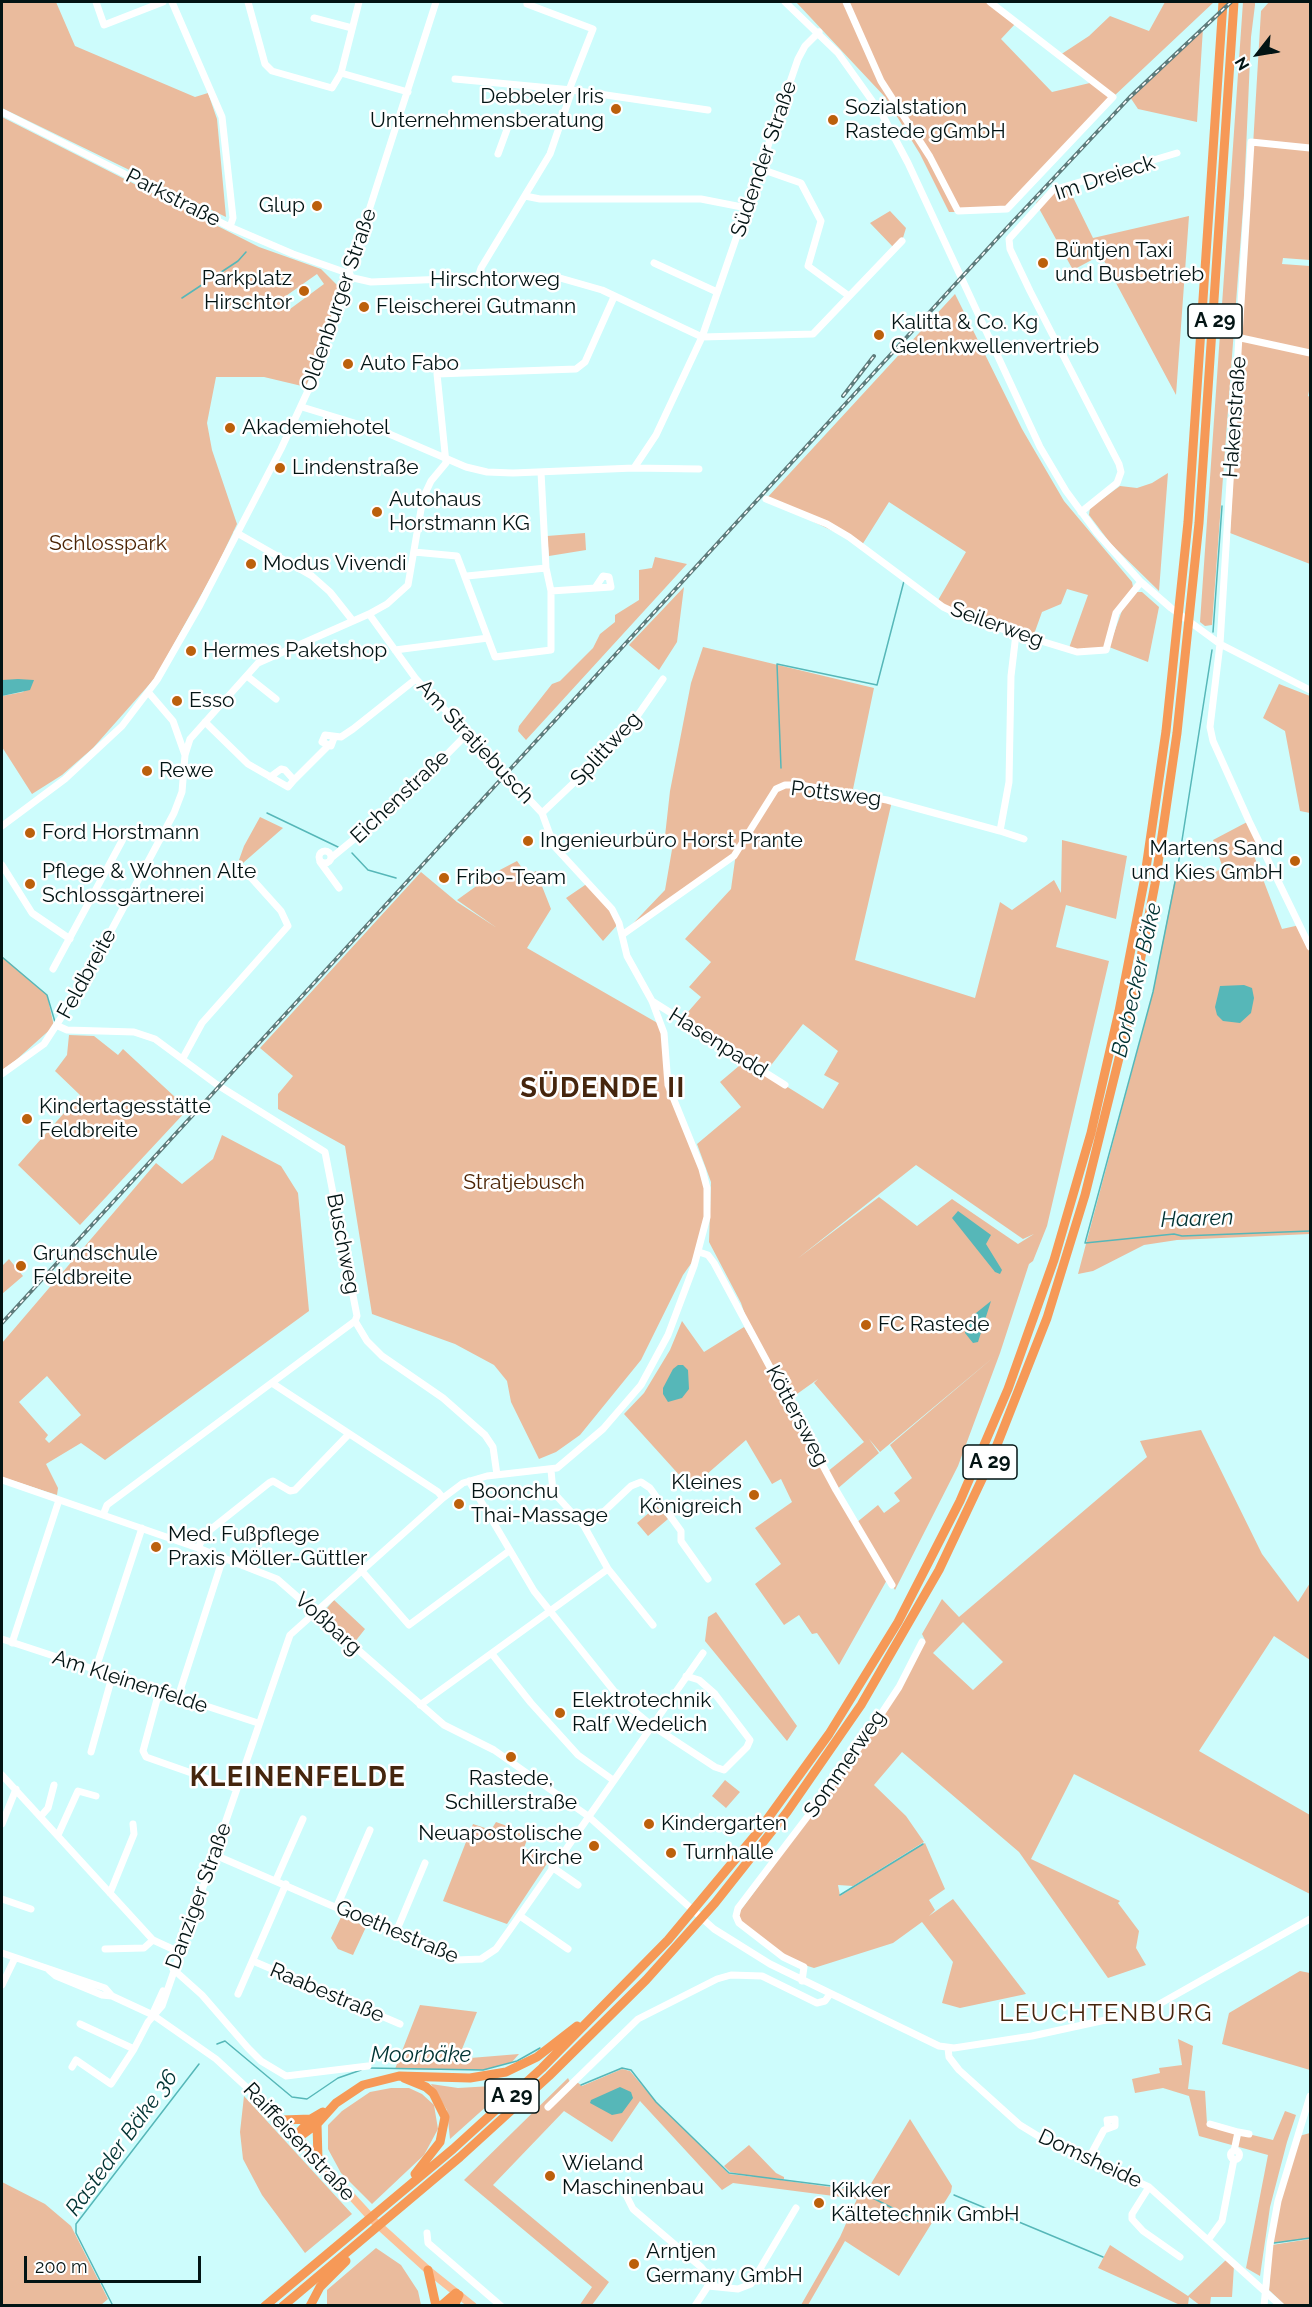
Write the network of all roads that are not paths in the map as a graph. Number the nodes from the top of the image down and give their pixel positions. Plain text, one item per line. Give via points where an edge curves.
1 (96, 2) edge
2 (163, 2) edge
3 (172, 2) edge
4 (248, 2) edge
5 (359, 2) edge
6 (436, 2) edge
7 (785, 2) edge
8 (846, 2) edge
9 (990, 2) edge
10 (1223, 2) edge
11 (1234, 2) edge
12 (527, 4) dead end
13 (314, 18) dead end
14 (352, 28) junction
15 (819, 32) junction
16 (341, 73) junction
17 (455, 79) dead end
18 (571, 90) junction
19 (408, 92) junction
20 (708, 110) dead end
21 (2, 112) edge
22 (560, 125) junction
23 (1311, 148) edge
24 (1177, 153) dead end
25 (498, 154) dead end
26 (761, 170) junction
27 (525, 196) junction
28 (747, 208) junction
29 (230, 226) junction
30 (902, 240) dead end
31 (654, 262) dead end
32 (349, 276) junction
33 (478, 277) junction
34 (717, 292) junction
35 (849, 296) junction
36 (615, 297) junction
37 (702, 337) junction
38 (1241, 338) junction
39 (1311, 353) edge
40 (303, 407) junction
41 (446, 459) junction
42 (634, 468) junction
43 (699, 469) dead end
44 (541, 472) junction
45 (766, 499) dead end
46 (1081, 512) junction
47 (237, 533) junction
48 (414, 552) junction
49 (546, 568) junction
50 (466, 576) junction
51 (1141, 582) junction
52 (595, 588) dead end
53 (552, 591) junction
54 (369, 614) junction
55 (353, 621) junction
56 (1017, 634) junction
57 (488, 638) junction
58 (1220, 644) junction
59 (395, 650) junction
60 (247, 676) junction
61 (416, 679) junction
62 (663, 679) dead end
63 (1311, 690) edge
64 (148, 693) junction
65 (276, 699) dead end
66 (205, 722) junction
67 (467, 734) junction
68 (185, 755) junction
69 (270, 777) junction
70 (294, 780) junction
71 (542, 813) junction
72 (2, 826) edge
73 (1000, 831) junction
74 (123, 839) dead end
75 (1024, 839) dead end
76 (2, 865) edge
77 (237, 870) dead end
78 (339, 888) dead end
79 (622, 935) junction
80 (70, 939) junction
81 (1311, 947) edge
82 (53, 969) dead end
83 (652, 1001) junction
84 (58, 1026) junction
85 (183, 1058) junction
86 (2, 1074) edge
87 (785, 1085) dead end
88 (699, 1252) junction
89 (356, 1321) junction
90 (272, 1383) junction
91 (349, 1434) junction
92 (550, 1470) junction
93 (497, 1475) junction
94 (2, 1480) edge
95 (469, 1480) junction
96 (443, 1498) junction
97 (59, 1500) junction
98 (103, 1515) junction
99 (584, 1526) junction
100 (142, 1528) junction
101 (198, 1548) junction
102 (509, 1551) junction
103 (223, 1558) junction
104 (608, 1569) junction
105 (361, 1570) junction
106 (708, 1579) dead end
107 (892, 1585) dead end
108 (313, 1612) junction
109 (549, 1613) junction
110 (653, 1625) dead end
111 (2, 1639) edge
112 (922, 1642) dead end
113 (12, 1643) junction
114 (703, 1653) dead end
115 (492, 1654) junction
116 (95, 1671) junction
117 (686, 1676) junction
118 (112, 1677) junction
119 (159, 1692) junction
120 (178, 1698) junction
121 (420, 1705) junction
122 (258, 1723) junction
123 (651, 1725) junction
124 (91, 1752) dead end
125 (2, 1775) edge
126 (613, 1780) junction
127 (54, 1785) dead end
128 (16, 1789) junction
129 (237, 1789) junction
130 (96, 1796) dead end
131 (41, 1816) junction
132 (588, 1816) junction
133 (303, 1819) dead end
134 (2, 1824) edge
135 (132, 1824) dead end
136 (370, 1830) dead end
137 (58, 1835) junction
138 (215, 1855) junction
139 (425, 1863) dead end
140 (552, 1867) junction
141 (276, 1880) junction
142 (286, 1884) junction
143 (578, 1885) dead end
144 (110, 1893) junction
145 (2, 1899) edge
146 (337, 1906) junction
147 (31, 1909) dead end
148 (520, 1916) junction
149 (1311, 1919) edge
150 (396, 1932) junction
151 (153, 1940) junction
152 (105, 1949) dead end
153 (568, 1949) dead end
154 (179, 1952) junction
155 (2, 1953) edge
156 (15, 1958) junction
157 (253, 1961) junction
158 (173, 1969) junction
159 (638, 1972) junction
160 (802, 1981) junction
161 (2, 1985) edge
162 (238, 1994) dead end
163 (830, 1994) junction
164 (153, 2015) junction
165 (80, 2024) dead end
166 (400, 2024) dead end
167 (948, 2048) junction
168 (134, 2049) junction
169 (368, 2066) dead end
170 (72, 2067) dead end
171 (399, 2076) junction
172 (1311, 2096) edge
173 (548, 2107) dead end
174 (282, 2120) junction
175 (314, 2122) junction
176 (1210, 2124) dead end
177 (1108, 2127) dead end
178 (1238, 2132) junction
179 (1249, 2134) dead end
180 (297, 2137) junction
181 (1089, 2158) junction
182 (318, 2160) junction
183 (1149, 2187) junction
184 (624, 2191) dead end
185 (796, 2208) dead end
186 (379, 2212) junction
187 (386, 2221) junction
188 (427, 2233) dead end
189 (1208, 2240) junction
190 (1180, 2257) dead end
191 (428, 2270) junction
192 (708, 2286) junction
193 (1266, 2291) junction
194 (457, 2294) junction
195 (265, 2306) edge
196 (283, 2306) edge
197 (310, 2306) edge
198 (438, 2306) edge
199 (454, 2306) edge
200 (472, 2306) edge
201 (501, 2306) edge
202 (695, 2306) edge
203 (1264, 2306) edge
204 (1281, 2306) edge

1 - 2 street via 104,25
3 - 29 street via 222,117 233,218
4 - 16 street via 265,64 272,71 332,88
5 - 14 street
6 - 19 street, Oldenburger Straße
7 - 15 street
8 - 9 street via 881,81 930,157 957,211 1007,209 1113,97
10 - 159 highway, A 29 via 1197,418 1176,646 1144,882 1106,1072 1058,1248 1008,1389 960,1501 928,1566 847,1706 758,1833
11 - 187 highway, A 29 via 1208,419 1192,600 1166,816 1143,950 1099,1146 1061,1275 1018,1394 939,1570 885,1667 838,1741 767,1839 654,1972 557,2069
12 - 18 street via 593,29
13 - 14 street
14 - 16 street
15 - 26 street, Südender Straße via 798,58
15 - 46 street via 868,93 908,163 1040,447
16 - 19 street
17 - 18 street
18 - 20 street
18 - 22 street
19 - 32 street, Oldenburger Straße
21 - 29 street, Parkstraße
22 - 25 street via 519,121 509,124
22 - 27 street via 550,154
23 - 38 street, Hakenstraße via 1251,142
24 - 46 street, Im Dreieck via 1053,190 1009,239 1030,291 1119,464 1117,483
26 - 28 street, Südender Straße
26 - 35 street via 801,183 821,221 808,266
27 - 28 street via 701,199
27 - 33 street
28 - 34 street, Südender Straße
29 - 32 street, Parkstraße
30 - 35 street
31 - 34 street
32 - 33 street, Hirschtorweg via 371,282
32 - 40 street, Oldenburger Straße
33 - 36 street, Hirschtorweg via 560,278
34 - 37 street, Südender Straße
35 - 37 street via 813,334
36 - 37 street, Hirschtorweg
36 - 41 street via 585,362 576,369 437,374
37 - 42 street, Südender Straße via 656,435
38 - 39 street
38 - 58 street, Hakenstraße
40 - 41 street via 387,433
40 - 47 street, Oldenburger Straße
41 - 44 street via 487,472
41 - 48 street, Feldbreite via 423,498
42 - 43 street
42 - 44 street
44 - 49 street
45 - 56 street, Seilerweg via 849,537 944,607
46 - 51 street
47 - 55 street via 312,576
47 - 64 street, Oldenburger Straße via 177,648
48 - 50 street via 457,556
48 - 54 street, Feldbreite via 411,577 404,590
49 - 50 street
49 - 53 street
50 - 57 street
51 - 56 street, Seilerweg via 1116,613 1111,642 1104,652 1077,652
51 - 58 street
52 - 53 street
53 - 57 street via 551,650 495,657
54 - 55 street, Feldbreite
54 - 59 street, Am Stratjebusch
55 - 60 street, Feldbreite via 274,654 258,663
56 - 73 street via 1011,676 1009,782
57 - 59 street
58 - 63 street
58 - 81 street, Hakenstraße via 1210,727 1213,741
59 - 61 street, Am Stratjebusch
60 - 65 street
60 - 66 street, Feldbreite
61 - 67 street, Am Stratjebusch
61 - 70 street via 353,729 334,738 333,745
62 - 71 street, Splittweg via 624,735
64 - 68 street, Feldbreite via 173,721
64 - 72 street, Oldenburger Straße via 90,758
66 - 68 street, Feldbreite via 190,739
66 - 69 street via 238,756
67 - 71 street, Am Stratjebusch
67 - 78 street, Eichenstraße via 402,799 325,863 319,860
68 - 84 street, Feldbreite via 182,792 174,813
69 - 70 street via 288,788
69 - 70 street via 281,769
71 - 79 street, Am Stratjebusch via 554,846 609,905
73 - 75 street, Pottsweg
73 - 79 street, Pottsweg via 887,800 785,785 776,789 734,856
74 - 80 street
76 - 80 street via 32,913
77 - 85 street via 245,871 285,916 288,926 209,1014
79 - 83 street, Am Stratjebusch via 627,956
80 - 82 street
83 - 87 street, Hasenpadd
83 - 88 street, Am Stratjebusch via 664,1033 668,1084 707,1188
84 - 85 street, Buschweg via 67,1030 137,1032
84 - 86 street, Feldbreite via 35,1052
85 - 89 street, Buschweg via 325,1152
88 - 92 street, Am Stratjebusch via 668,1335 641,1385 588,1443
88 - 107 street, Köttersweg via 714,1263 836,1490
89 - 90 street, Buschweg
89 - 93 street via 367,1341 382,1356 442,1398 485,1435 493,1447
90 - 91 street
90 - 98 street, Buschweg via 107,1505
91 - 96 street
91 - 101 street via 295,1490 269,1483 205,1534
92 - 93 street, Am Stratjebusch
92 - 99 street via 553,1492
93 - 95 street, Am Stratjebusch
94 - 97 street, Voßbarg
95 - 96 street, Am Stratjebusch
95 - 102 street
96 - 105 street, Am Stratjebusch
97 - 98 street, Voßbarg
97 - 113 street
98 - 100 street, Voßbarg
99 - 104 street
99 - 106 street via 641,1482 650,1488 681,1531 681,1541
100 - 101 street, Voßbarg
100 - 116 street
101 - 103 street, Voßbarg
102 - 105 street via 409,1625
102 - 109 street
103 - 108 street, Voßbarg via 277,1579
103 - 120 street
104 - 109 street
104 - 110 street
105 - 108 street, Am Stratjebusch
108 - 121 street, Voßbarg
108 - 122 street, Danziger Straße via 286,1642
109 - 115 street
109 - 123 street via 622,1701
111 - 113 street, Am Kleinenfelde
112 - 160 street, Sommerweg via 899,1687 852,1758 738,1908 739,1923 783,1957 804,1967
113 - 116 street, Am Kleinenfelde
114 - 117 street, Goethestraße
115 - 121 street
115 - 126 street via 578,1755
116 - 118 street, Am Kleinenfelde
117 - 123 street, Goethestraße
117 - 123 street via 699,1680 715,1694 750,1744 722,1770
118 - 119 street, Am Kleinenfelde
118 - 124 street
119 - 120 street, Am Kleinenfelde
119 - 129 street via 143,1751 146,1757
120 - 122 street, Am Kleinenfelde
121 - 132 street, Voßbarg via 444,1725 494,1750
122 - 129 street, Danziger Straße
123 - 126 street, Goethestraße
125 - 128 street
126 - 132 street, Goethestraße
127 - 131 street via 48,1808
128 - 131 street
128 - 134 street
129 - 138 street, Danziger Straße
130 - 137 street via 78,1791
131 - 137 street
132 - 140 street, Goethestraße
132 - 160 street, Voßbarg via 714,1929
133 - 141 street
135 - 144 street via 134,1834
136 - 146 street
137 - 144 street
138 - 141 street, Goethestraße
138 - 154 street, Danziger Straße
139 - 150 street
140 - 143 street
140 - 148 street, Goethestraße
141 - 142 street, Goethestraße
142 - 146 street, Goethestraße
142 - 157 street
144 - 151 street
145 - 147 street
146 - 150 street, Goethestraße
148 - 150 street, Goethestraße via 496,1949 473,1961 457,1960
148 - 153 street
149 - 167 street via 1148,2011 1032,2036
151 - 152 street via 144,1948
151 - 154 street
154 - 158 street, Danziger Straße
155 - 156 street, Raiffeisenstraße
156 - 161 street
156 - 164 street, Raiffeisenstraße via 105,1988 112,1996
157 - 162 street
157 - 166 street, Raabestraße
158 - 164 street, Danziger Straße via 162,2006
158 - 169 street via 202,1995 248,2048 285,2076
159 - 171 highway via 625,1977 556,2044 520,2066 470,2078
159 - 186 highway, A 29 via 542,2068
160 - 163 street, Voßbarg
163 - 167 street, Voßbarg
163 - 173 street via 817,2003 762,1976 717,1978 638,2019
164 - 168 street, Danziger Straße
164 - 174 street, Raiffeisenstraße via 224,2065
165 - 168 street
167 - 181 street, Domsheide via 949,2057 959,2070 1020,2125
168 - 170 street, Danziger Straße via 111,2084 76,2060
171 - 175 highway via 363,2085
171 - 186 highway, A 29 via 433,2094 442,2108 445,2125 435,2152 386,2200
172 - 193 street via 1278,2201
174 - 175 highway
174 - 180 main road, Raiffeisenstraße
175 - 180 highway
175 - 182 highway
176 - 178 street
177 - 181 street
178 - 179 street
178 - 189 street via 1234,2151 1239,2156 1234,2159 1222,2221
180 - 182 main road, Raiffeisenstraße
181 - 183 street, Domsheide
182 - 191 main road, Raiffeisenstraße
183 - 189 street, Domsheide
183 - 190 street via 1132,2219
184 - 192 street via 633,2209 701,2267 709,2277
185 - 192 street via 752,2284 738,2289
186 - 195 highway, A 29
187 - 196 highway, A 29
187 - 197 highway, A 29 via 328,2278
188 - 201 street via 428,2243
189 - 193 street, Domsheide
191 - 194 main road, Raiffeisenstraße
191 - 198 highway
192 - 202 street
193 - 203 street
193 - 204 street, Domsheide
194 - 198 highway
194 - 199 highway
194 - 200 main road, Raiffeisenstraße

